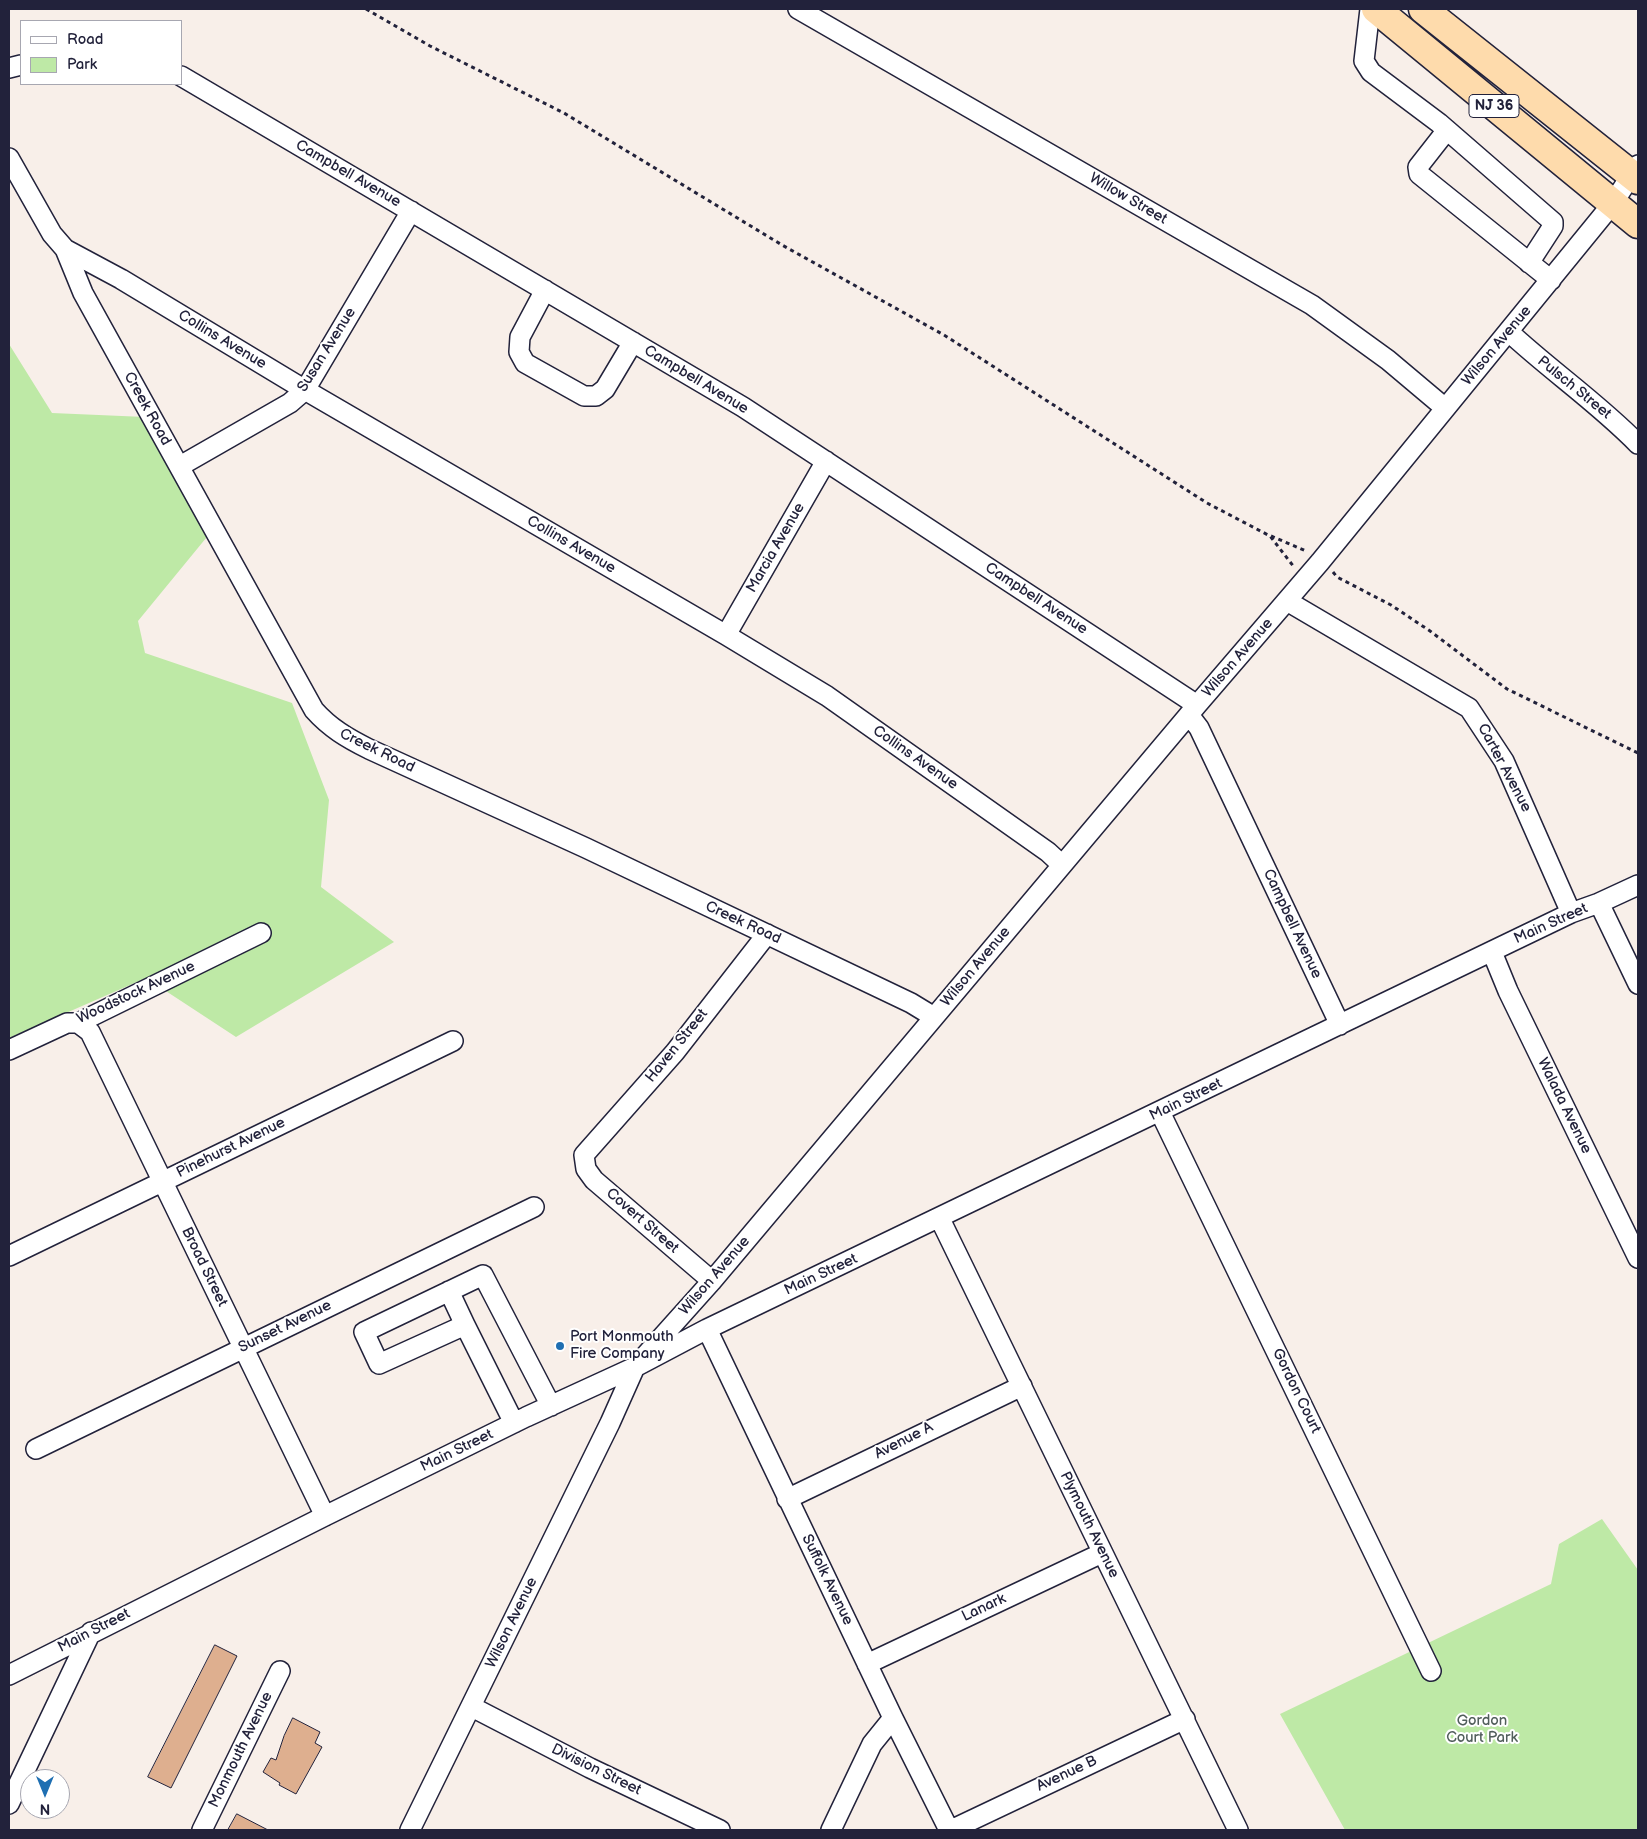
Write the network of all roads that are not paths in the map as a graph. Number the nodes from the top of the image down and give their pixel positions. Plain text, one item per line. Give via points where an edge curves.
1 (798, 9) edge
2 (1370, 9) edge
3 (1376, 9) edge
4 (1423, 9) edge
5 (182, 77) edge
6 (1447, 130) junction
7 (9, 158) edge
8 (1636, 173) edge
9 (1613, 203) junction
10 (411, 211) junction
11 (1638, 224) edge
12 (65, 249) junction
13 (1529, 263) junction
14 (1551, 280) junction
15 (545, 290) junction
16 (1509, 332) junction
17 (633, 342) junction
18 (305, 390) junction
19 (1445, 408) junction
20 (1638, 444) edge
21 (826, 461) junction
22 (180, 466) junction
23 (1288, 601) junction
24 (726, 634) junction
25 (1193, 710) junction
26 (1062, 865) junction
27 (1638, 885) edge
28 (1599, 903) junction
29 (1571, 914) junction
30 (262, 933) dead end
31 (767, 934) junction
32 (1492, 952) junction
33 (1638, 984) edge
34 (934, 1017) junction
35 (78, 1023) junction
36 (1340, 1025) junction
37 (453, 1041) dead end
38 (9, 1050) edge
39 (1160, 1112) junction
40 (584, 1155) joint
41 (162, 1182) junction
42 (534, 1207) dead end
43 (940, 1219) junction
44 (9, 1256) edge
45 (1638, 1258) edge
46 (712, 1281) junction
47 (449, 1291) junction
48 (465, 1325) junction
49 (707, 1329) junction
50 (243, 1348) junction
51 (635, 1367) junction
52 (1022, 1386) junction
53 (551, 1406) junction
54 (514, 1423) junction
55 (36, 1449) dead end
56 (788, 1499) junction
57 (325, 1516) junction
58 (1102, 1553) junction
59 (91, 1632) junction
60 (867, 1664) junction
61 (280, 1671) dead end
62 (1431, 1671) dead end
63 (9, 1675) edge
64 (472, 1707) junction
65 (893, 1718) junction
66 (1184, 1719) junction
67 (9, 1804) edge
68 (202, 1830) edge
69 (410, 1830) edge
70 (720, 1830) edge
71 (832, 1830) edge
72 (950, 1830) edge
73 (1238, 1830) edge

1 - 19 street, Willow Street via 1312,305 1388,360
2 - 6 street via 1364,56 1366,66
3 - 9 highway, NJ 36
4 - 8 highway, NJ 36
5 - 10 street, Campbell Avenue
6 - 13 street via 1553,222
6 - 13 street via 1418,167 1419,174
7 - 12 street, Creek Road via 52,234
8 - 9 street, Wilson Avenue
9 - 11 highway, NJ 36
9 - 14 street, Wilson Avenue
10 - 15 street, Campbell Avenue
10 - 18 street, Susan Avenue
12 - 18 street, Collins Avenue via 121,279
12 - 22 street, Creek Road via 83,294
13 - 14 street
14 - 16 street, Wilson Avenue
15 - 17 street, Campbell Avenue
15 - 17 street via 520,337 519,352 525,363 584,396 596,396 605,389
16 - 19 street, Wilson Avenue
16 - 20 street, Pulsch Street via 1601,408
17 - 21 street, Campbell Avenue
18 - 22 street, Susan Avenue via 290,403
18 - 24 street, Collins Avenue
19 - 23 street, Wilson Avenue
21 - 24 street, Marcia Avenue
21 - 25 street, Campbell Avenue
22 - 31 street, Creek Road via 314,710 339,734
23 - 25 street, Wilson Avenue
23 - 29 street, Carter Avenue via 1469,708 1504,761
24 - 26 street, Collins Avenue via 827,696
25 - 26 street, Wilson Avenue
25 - 36 street, Campbell Avenue via 1198,728
26 - 34 street, Wilson Avenue
27 - 28 street, Main Street
28 - 29 street, Main Street
28 - 33 street
29 - 32 street, Main Street
30 - 35 street, Woodstock Avenue
31 - 34 street, Creek Road
31 - 40 street, Haven Street via 675,1052
32 - 36 street, Main Street
32 - 45 street, Walada Avenue via 1512,1000
34 - 46 street, Wilson Avenue
35 - 38 street, Woodstock Avenue via 60,1026
35 - 41 street, Broad Street via 90,1032
36 - 39 street, Main Street
37 - 41 street, Pinehurst Avenue
39 - 43 street, Main Street
39 - 62 street, Gordon Court
40 - 46 street, Covert Street via 586,1169 594,1180
41 - 44 street, Pinehurst Avenue
41 - 50 street, Broad Street
42 - 50 street, Sunset Avenue
43 - 49 street, Main Street
43 - 52 street, Plymouth Avenue
46 - 51 street, Wilson Avenue
47 - 48 street
47 - 48 street via 364,1332 379,1364
47 - 53 street via 483,1274
48 - 54 street
49 - 51 street, Main Street
49 - 56 street, Suffolk Avenue
50 - 55 street, Sunset Avenue
50 - 57 street, Broad Street
51 - 53 street, Main Street
51 - 64 street, Wilson Avenue
52 - 56 street, Avenue A
52 - 58 street, Plymouth Avenue
53 - 54 street, Main Street
54 - 57 street, Main Street
56 - 60 street, Suffolk Avenue
57 - 59 street, Main Street
58 - 60 street, Lanark
58 - 66 street, Plymouth Avenue
59 - 63 street, Main Street
59 - 67 street
60 - 65 street, Suffolk Avenue
61 - 68 street, Monmouth Avenue
64 - 69 street, Wilson Avenue
64 - 70 street, Division Street
65 - 71 street via 872,1744
65 - 72 street, Suffolk Avenue
66 - 72 street, Avenue B
66 - 73 street, Plymouth Avenue

